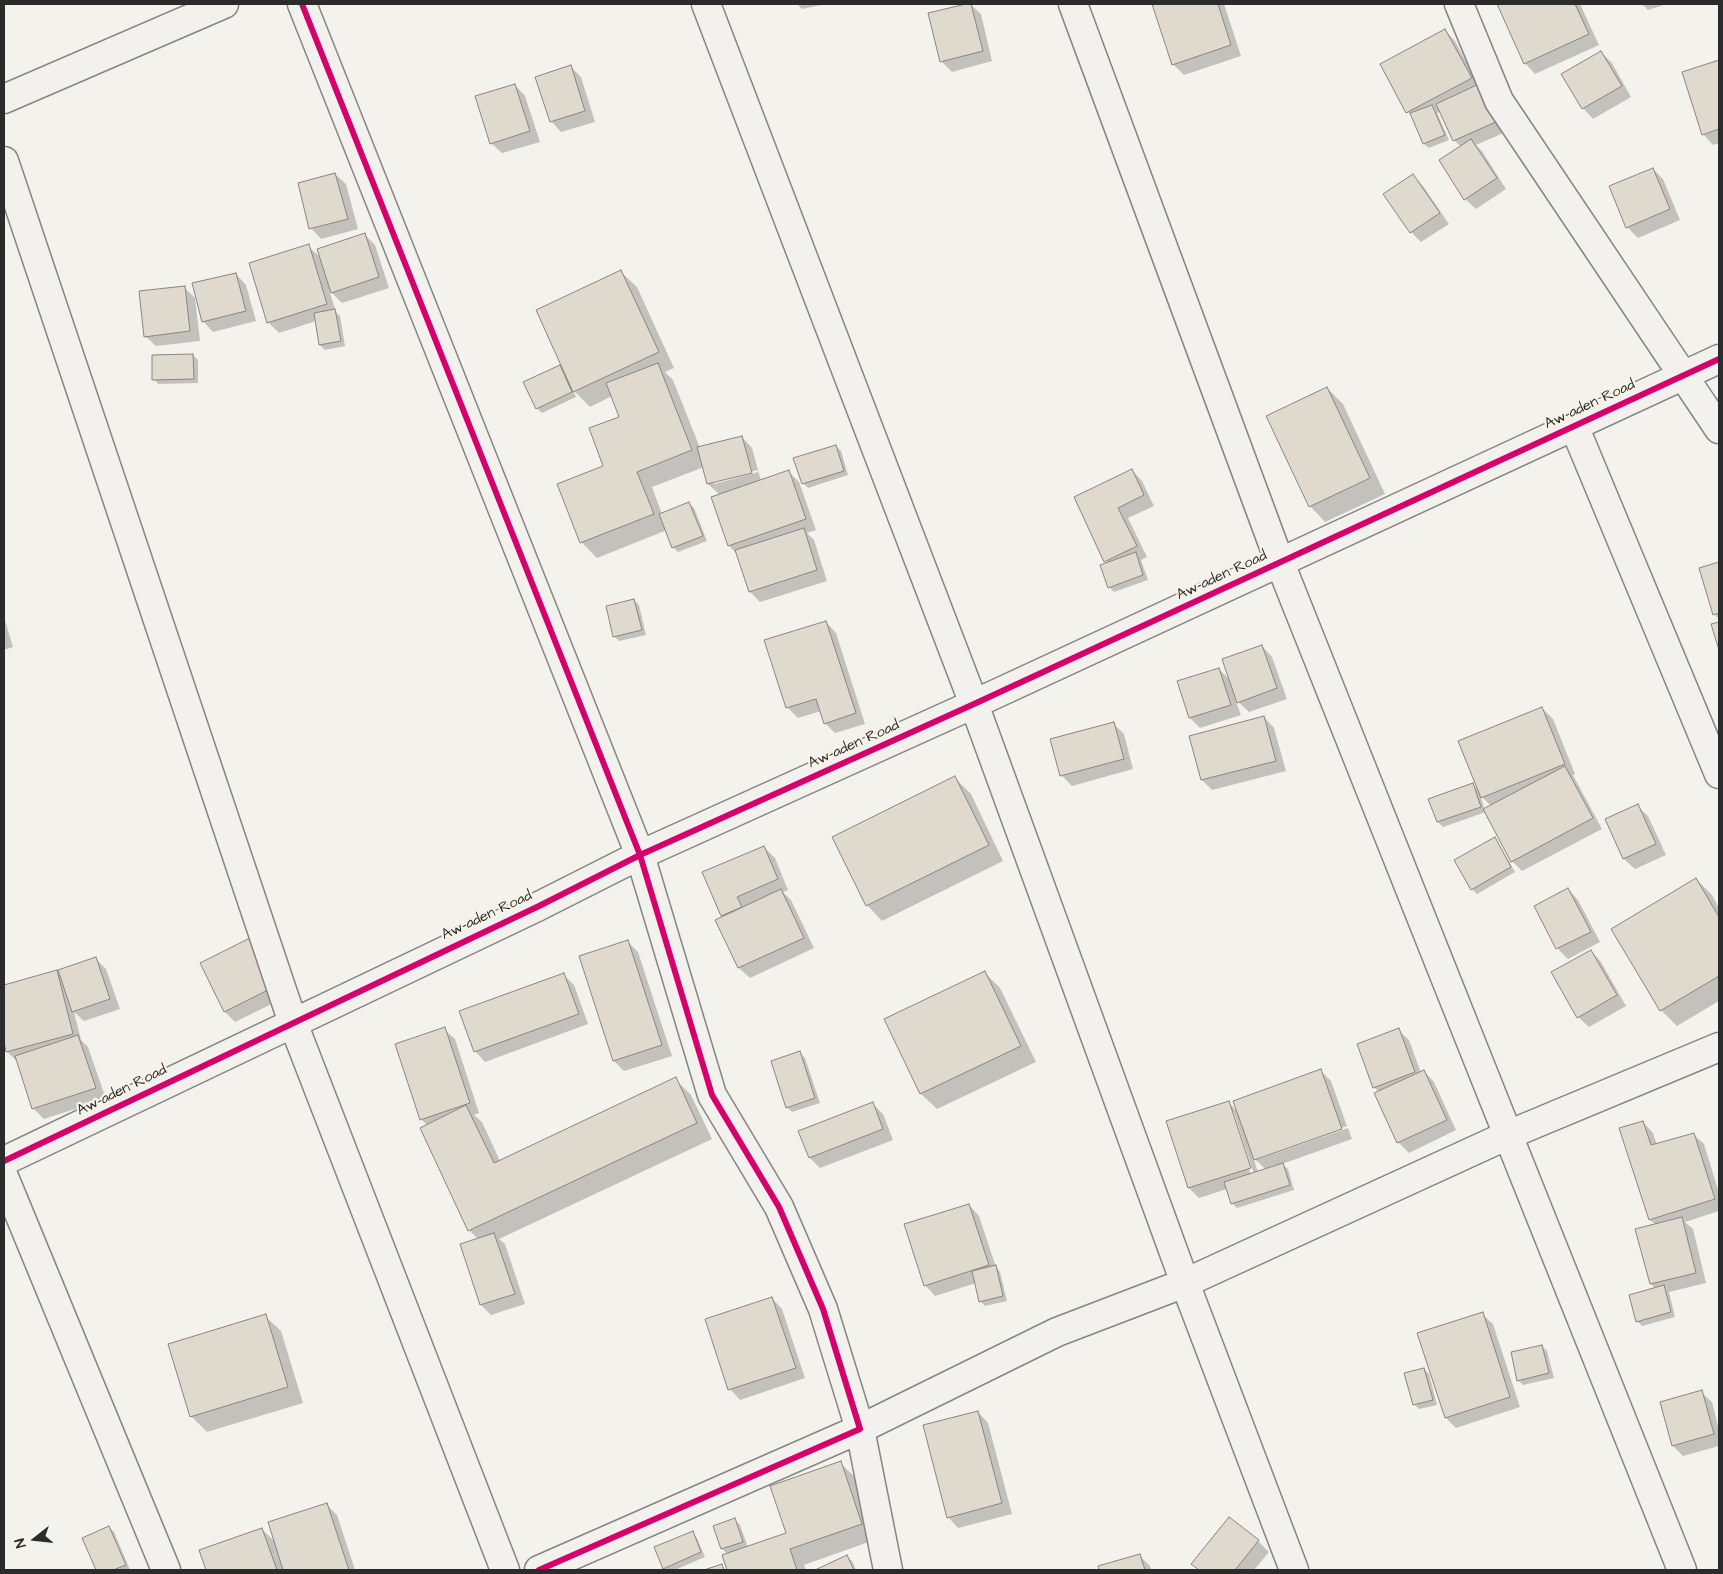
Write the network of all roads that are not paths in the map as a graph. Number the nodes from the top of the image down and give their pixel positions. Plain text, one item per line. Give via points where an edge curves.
1 (224, 4) edge
2 (302, 4) edge
3 (706, 4) edge
4 (1073, 4) edge
5 (1459, 4) edge
6 (4, 99) edge
7 (4, 161) edge
8 (1719, 359) edge
9 (1574, 426) junction
10 (1719, 429) edge
11 (1280, 563) junction
12 (974, 704) junction
13 (1719, 774) edge
14 (640, 855) junction
15 (293, 1023) junction
16 (1719, 1047) edge
17 (1508, 1135) junction
18 (4, 1161) edge
19 (4, 1177) edge
20 (1185, 1283) junction
21 (860, 1429) junction
22 (166, 1570) edge
23 (505, 1570) edge
24 (539, 1570) edge
25 (888, 1570) edge
26 (1294, 1570) edge
27 (1682, 1570) edge

1 - 6 street
2 - 14 street
3 - 12 street
4 - 11 street
5 - 10 street via 1499,101
7 - 15 street
8 - 9 street, Aw-aden Road
9 - 11 street, Aw-aden Road
9 - 13 street
11 - 12 street, Aw-aden Road
11 - 17 street
12 - 14 street, Aw-aden Road
12 - 20 street
14 - 15 street, Aw-aden Road
14 - 21 street via 712,1095 779,1207 824,1309
15 - 18 street, Aw-aden Road
15 - 23 street
16 - 17 street
17 - 20 street
17 - 27 street
19 - 22 street
20 - 21 street via 1057,1332
20 - 26 street
21 - 24 street
21 - 25 street

